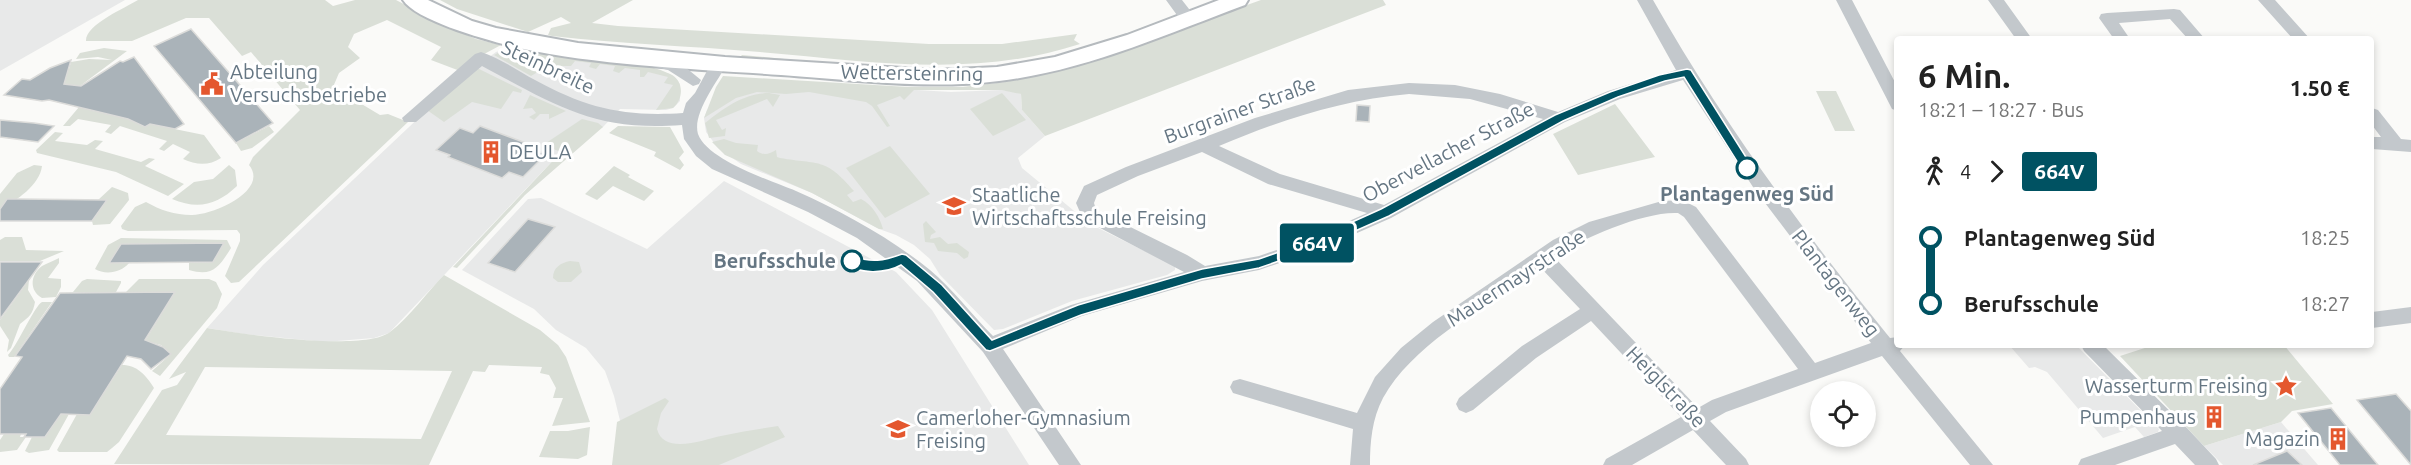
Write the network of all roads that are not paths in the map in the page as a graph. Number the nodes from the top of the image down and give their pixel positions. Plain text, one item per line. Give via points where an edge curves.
1 (413, 0) edge
2 (1174, 0) edge
3 (1238, 0) edge
4 (1645, 0) edge
5 (1845, 0) edge
6 (1996, 0) edge
7 (2266, 0) edge
8 (1188, 18) junction
9 (2022, 36) edge
10 (2120, 36) edge
11 (2194, 36) edge
12 (2299, 36) edge
13 (641, 57) junction
14 (713, 63) junction
15 (1687, 73) junction
16 (693, 80) junction
17 (1894, 97) edge
18 (691, 113) junction
19 (2374, 116) edge
20 (410, 118) dead end
21 (1559, 118) junction
22 (2374, 143) edge
23 (1203, 145) junction
24 (2403, 145) edge
25 (1385, 213) junction
26 (1542, 257) junction
27 (1202, 274) junction
28 (1593, 310) junction
29 (2411, 315) edge
30 (2374, 320) edge
31 (1892, 345) edge
32 (990, 346) junction
33 (1894, 348) edge
34 (2094, 348) edge
35 (1811, 372) junction
36 (1240, 387) dead end
37 (1466, 404) dead end
38 (1696, 418) junction
39 (1363, 423) junction
40 (2180, 434) junction
41 (1071, 465) edge
42 (1360, 465) edge
43 (1613, 465) edge
44 (1739, 465) edge
45 (1983, 465) edge
46 (2088, 465) edge
47 (2209, 465) edge

1 - 13 main road, Wettersteinring via 460,24 504,38
2 - 8 street
3 - 8 main road, Wettersteinring
4 - 15 street, Plantagenweg
5 - 17 street
6 - 9 street
7 - 12 street
8 - 14 main road, Wettersteinring via 1073,59 1000,74 920,77
10 - 11 street via 2107,18 2174,14
13 - 14 main road, Wettersteinring
13 - 16 street via 673,66
14 - 16 street
14 - 18 street
15 - 21 street, Obervellacher Straße via 1614,94
15 - 31 street, Plantagenweg via 1747,168
16 - 18 street
18 - 20 street, Steinbreite via 632,120 600,114 565,101 481,58
18 - 32 street via 690,135 709,158 814,207 889,249 938,288
19 - 24 street
21 - 23 street, Burgrainer Straße via 1472,93 1406,88 1311,104
21 - 25 street, Obervellacher Straße
22 - 24 street
23 - 25 street via 1276,179
23 - 27 street, Burgrainer Straße via 1105,183 1090,191 1085,203 1089,214
25 - 27 street, Obervellacher Straße via 1259,263
26 - 28 street, Heiglstraße
26 - 35 street, Mauermayrstraße via 1563,242 1602,225 1665,207 1684,207
26 - 39 street, Mauermayrstraße via 1413,350 1383,382
27 - 32 street, Obervellacher Straße via 1078,310
28 - 37 street via 1529,352
28 - 38 street, Heiglstraße
29 - 30 street
31 - 35 street
32 - 41 street
33 - 45 street, Plantagenweg
34 - 40 street
35 - 38 street
36 - 39 street
38 - 43 street
38 - 44 street, Heiglstraße
39 - 42 street, Mauermayrstraße
40 - 46 street
40 - 47 street

